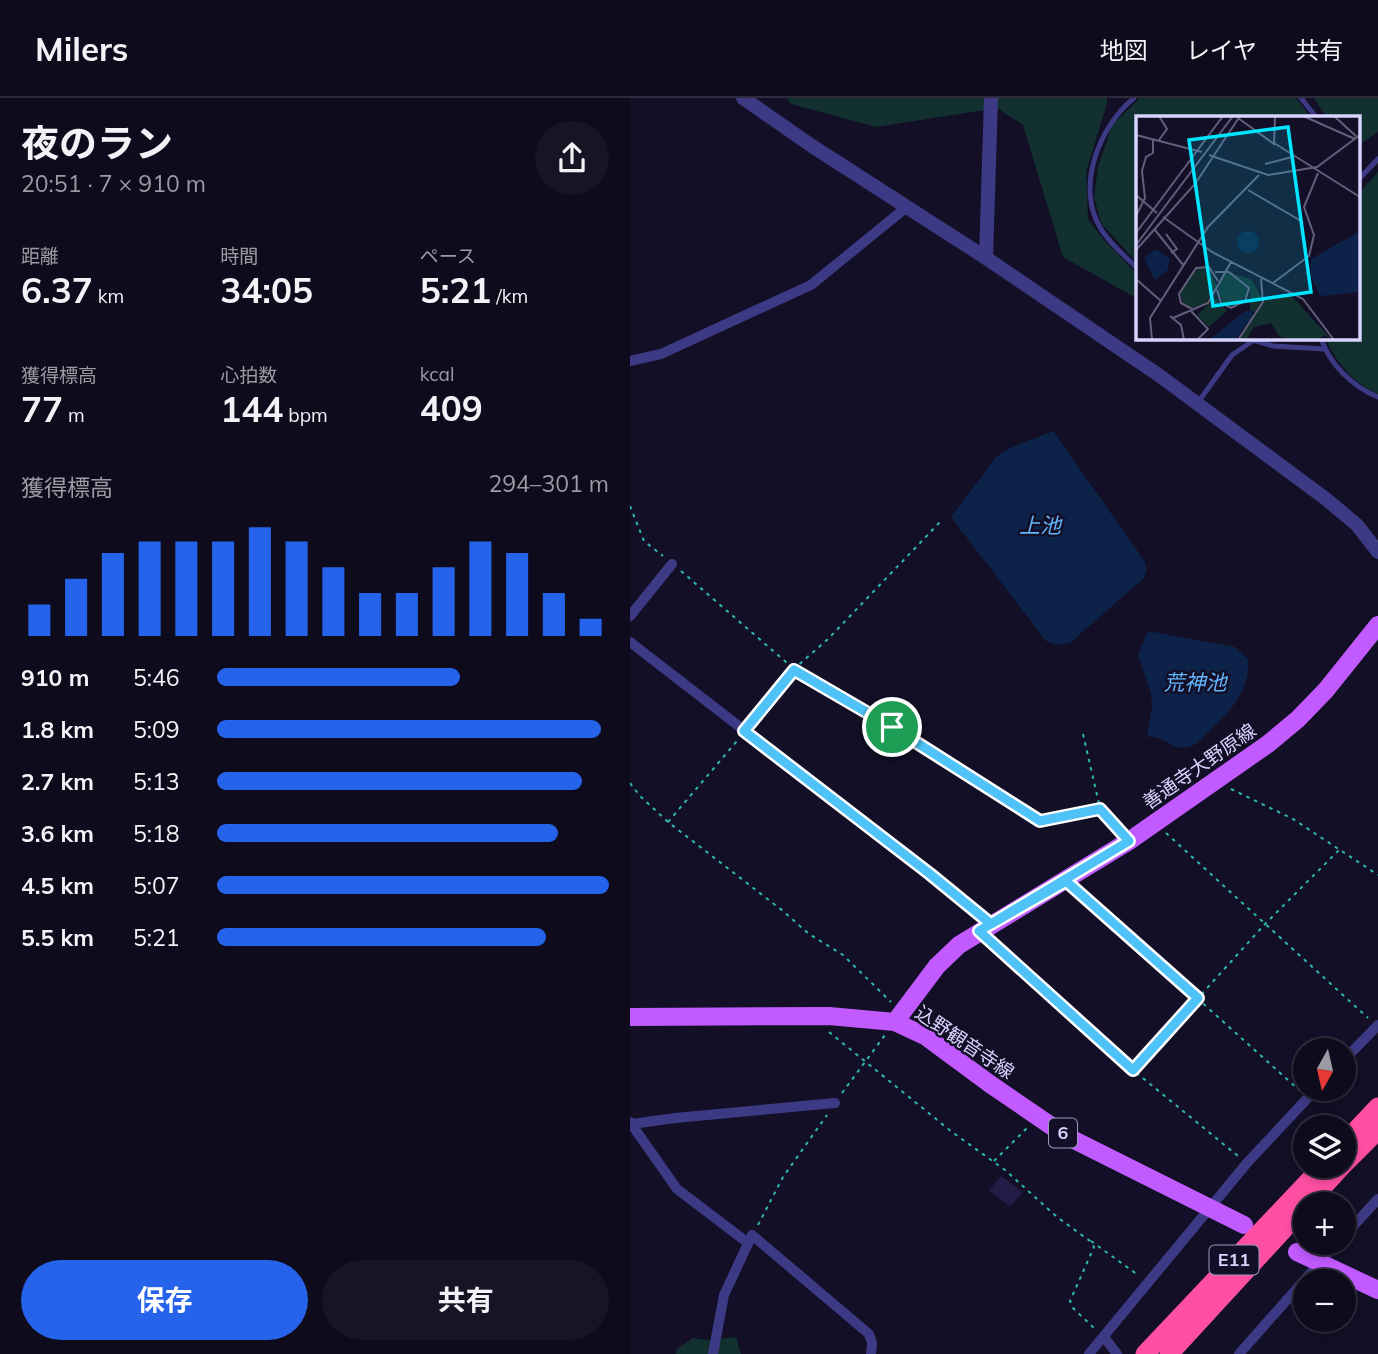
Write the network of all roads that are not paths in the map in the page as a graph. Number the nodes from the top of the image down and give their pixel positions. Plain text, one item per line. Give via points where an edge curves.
1 (743, 98) edge
2 (991, 98) edge
3 (1134, 98) edge
4 (1301, 98) edge
5 (1315, 116) edge
6 (1378, 159) edge
7 (1360, 178) edge
8 (908, 206) junction
9 (986, 258) junction
10 (1136, 267) edge
11 (1254, 340) edge
12 (1258, 340) edge
13 (1322, 340) edge
14 (1324, 349) junction
15 (630, 361) edge
16 (1378, 397) edge
17 (1197, 404) junction
18 (1378, 552) edge
19 (672, 564) road end
20 (630, 616) edge
21 (1378, 625) edge
22 (630, 642) edge
23 (985, 927) junction
24 (630, 1017) edge
25 (898, 1017) junction
26 (1377, 1026) edge
27 (1356, 1048) edge
28 (1305, 1101) edge
29 (835, 1102) road end
30 (1378, 1107) edge
31 (631, 1123) edge
32 (1356, 1130) edge
33 (1378, 1130) edge
34 (1356, 1152) edge
35 (1312, 1178) edge
36 (1331, 1178) edge
37 (1318, 1192) edge
38 (1378, 1199) edge
39 (1210, 1208) junction
40 (1293, 1219) edge
41 (1356, 1223) edge
42 (1244, 1225) dead end
43 (750, 1239) junction
44 (1303, 1255) edge
45 (1326, 1255) edge
46 (1319, 1263) junction
47 (1378, 1290) edge
48 (1104, 1337) junction
49 (713, 1354) edge
50 (871, 1354) edge
51 (1089, 1354) edge
52 (1117, 1354) edge
53 (1145, 1354) edge
54 (1169, 1354) edge
55 (1239, 1354) edge

1 - 8 street
2 - 9 street
3 - 10 lane via 1113,120 1099,148 1090,197 1102,231
4 - 5 lane
6 - 7 lane
8 - 9 street
8 - 15 street via 811,285 661,354
9 - 17 street
11 - 17 lane via 1232,355
12 - 14 lane via 1273,346
13 - 14 lane
14 - 16 lane via 1351,380
17 - 18 street via 1326,499 1357,525
19 - 20 street
21 - 23 main road, 善通寺大野原線 via 1298,719 1129,841
22 - 23 street via 930,874
23 - 25 main road, 善通寺大野原線 via 937,966
24 - 25 main road, 込野観音寺線 / 6
25 - 39 main road, 込野観音寺線 / 6 via 1038,1117 1096,1152
26 - 27 street
28 - 39 street
29 - 31 street
30 - 32 highway
31 - 43 street via 677,1189
33 - 34 highway, E11
35 - 53 highway, E11
36 - 37 highway, E11
38 - 41 street
39 - 42 main road, 込野観音寺線 / 6
39 - 48 street
40 - 54 highway, E11
43 - 49 street via 724,1295
43 - 50 street via 869,1334
44 - 46 main road
45 - 46 street
46 - 47 main road
46 - 55 street
48 - 51 street
48 - 52 street

